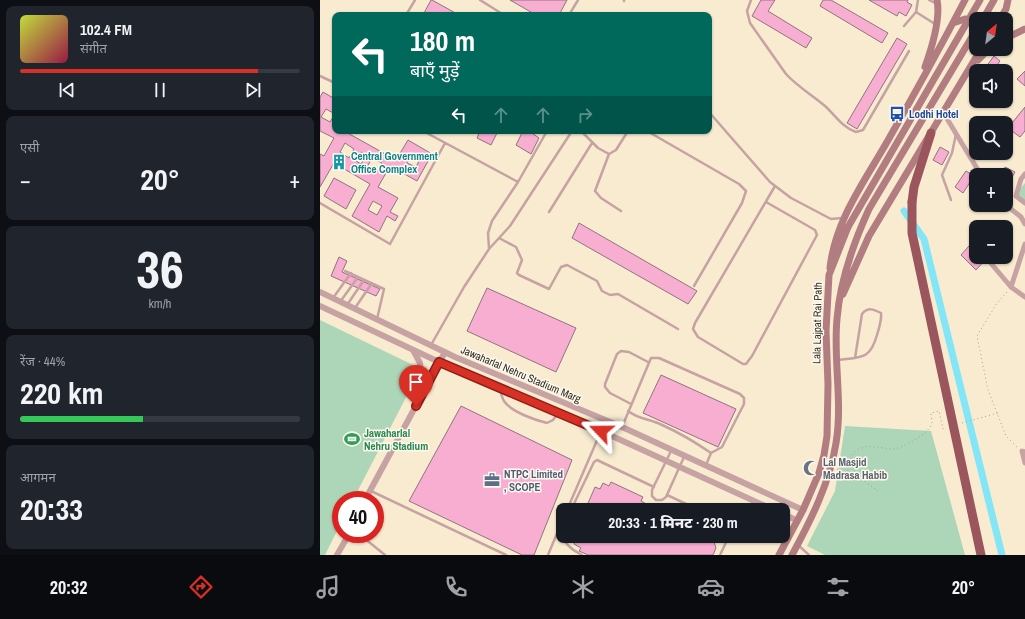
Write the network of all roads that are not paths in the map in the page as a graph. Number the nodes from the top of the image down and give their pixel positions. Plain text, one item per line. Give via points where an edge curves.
1 (415, 0) edge
2 (480, 0) edge
3 (578, 0) edge
4 (751, 0) edge
5 (918, 0) edge
6 (928, 0) edge
7 (965, 0) edge
8 (980, 0) edge
9 (994, 0) edge
10 (1008, 0) edge
11 (938, 2) edge
12 (408, 12) edge
13 (499, 12) edge
14 (571, 12) edge
15 (916, 12) junction
16 (987, 12) edge
17 (1004, 12) edge
18 (969, 20) edge
19 (953, 23) junction
20 (936, 24) junction
21 (904, 26) dead end
22 (1025, 29) edge
23 (1013, 35) edge
24 (969, 42) edge
25 (909, 51) dead end
26 (977, 56) edge
27 (982, 56) edge
28 (965, 74) junction
29 (320, 76) edge
30 (332, 82) edge
31 (916, 92) junction
32 (943, 112) junction
33 (712, 115) edge
34 (931, 133) junction
35 (956, 133) junction
36 (428, 134) edge
37 (545, 134) edge
38 (570, 134) edge
39 (584, 134) edge
40 (626, 134) edge
41 (652, 134) edge
42 (445, 143) junction
43 (592, 143) junction
44 (609, 154) junction
45 (977, 168) edge
46 (1025, 174) edge
47 (518, 182) junction
48 (776, 186) junction
49 (951, 200) dead end
50 (766, 202) junction
51 (320, 203) edge
52 (1025, 203) edge
53 (621, 211) dead end
54 (1013, 211) edge
55 (549, 212) dead end
56 (844, 217) junction
57 (1025, 224) edge
58 (499, 238) junction
59 (1025, 244) edge
60 (489, 249) junction
61 (992, 264) edge
62 (345, 271) dead end
63 (351, 273) junction
64 (829, 274) junction
65 (358, 277) junction
66 (364, 280) junction
67 (372, 284) junction
68 (694, 286) dead end
69 (1011, 287) junction
70 (320, 292) edge
71 (1025, 297) edge
72 (333, 298) junction
73 (840, 300) junction
74 (340, 302) junction
75 (347, 305) junction
76 (320, 306) edge
77 (354, 309) junction
78 (377, 320) junction
79 (678, 329) dead end
80 (430, 345) junction
81 (414, 350) junction
82 (445, 352) junction
83 (855, 358) junction
84 (837, 360) junction
85 (439, 362) junction
86 (648, 362) junction
87 (500, 388) junction
88 (423, 392) junction
89 (631, 404) junction
90 (628, 411) junction
91 (558, 413) junction
92 (622, 427) junction
93 (601, 431) junction
94 (671, 451) junction
95 (1023, 452) edge
96 (711, 453) junction
97 (684, 457) junction
98 (666, 461) junction
99 (1025, 463) edge
100 (705, 466) junction
101 (679, 467) junction
102 (654, 487) junction
103 (370, 490) joint
104 (667, 494) junction
105 (570, 503) edge
106 (575, 503) edge
107 (685, 503) edge
108 (759, 503) edge
109 (803, 510) junction
110 (790, 517) edge
111 (796, 520) junction
112 (556, 536) edge
113 (344, 543) edge
114 (370, 543) edge
115 (567, 543) edge
116 (726, 543) edge
117 (797, 545) junction
118 (337, 555) edge
119 (385, 555) edge
120 (506, 555) edge
121 (548, 555) edge
122 (582, 555) edge
123 (720, 555) edge
124 (779, 555) edge
125 (792, 555) edge
126 (809, 555) edge
127 (981, 555) edge

1 - 12 lane
2 - 13 lane
3 - 14 lane
4 - 25 lane via 747,11 750,23 786,74 843,125 856,132 863,130
5 - 15 lane
6 - 11 lane
7 - 19 main road
8 - 64 main road, Lala Lajpat Rai Path, bridge via 848,227
9 - 16 main road, bridge
10 - 17 main road
11 - 20 main road
15 - 20 lane
15 - 21 lane
18 - 19 main road
19 - 31 main road
20 - 31 main road via 929,55
22 - 23 main road
24 - 73 main road, Lala Lajpat Rai Path via 869,209 856,237 843,279
26 - 28 main road
27 - 28 main road
28 - 32 main road
29 - 30 lane
31 - 56 main road
32 - 34 main road
32 - 35 street
33 - 48 lane
34 - 73 main road via 869,236
34 - 127 highway, bridge via 914,187 912,233
35 - 45 street
35 - 49 lane via 952,152 942,175
36 - 42 lane
37 - 47 lane
38 - 58 lane via 510,226
39 - 43 lane
40 - 44 lane via 616,150
41 - 68 lane via 733,180 746,191 742,203
42 - 47 lane
42 - 51 lane via 390,244
43 - 44 lane
43 - 55 lane
44 - 53 lane via 595,191
46 - 52 street via 1016,196
47 - 60 lane via 492,221 488,233
48 - 50 lane
48 - 56 lane via 791,198 831,219
50 - 50 lane via 693,329 698,337 744,364 752,356 817,236 815,230
54 - 57 street
56 - 64 main road via 832,249
58 - 60 lane
58 - 79 lane via 516,248 522,260 517,273 519,275 549,289 561,267 567,265 597,281 599,288 610,295 618,294
59 - 69 street
60 - 80 lane
61 - 69 street
62 - 63 lane
63 - 65 lane
63 - 72 lane
64 - 109 main road, Lala Lajpat Rai Path via 826,331 827,436 819,473
65 - 66 lane
65 - 74 lane
66 - 67 lane
66 - 75 lane
67 - 77 lane
67 - 78 lane via 384,289
69 - 71 street
70 - 72 street, Jawaharlal Nehru Stadium Marg
72 - 74 street, Jawaharlal Nehru Stadium Marg
73 - 84 main road, Lala Lajpat Rai Path via 837,318
74 - 75 street, Jawaharlal Nehru Stadium Marg
75 - 77 street, Jawaharlal Nehru Stadium Marg
76 - 81 street, Jawaharlal Nehru Stadium Marg
77 - 78 street, Jawaharlal Nehru Stadium Marg
78 - 80 street, Jawaharlal Nehru Stadium Marg
80 - 82 street, Jawaharlal Nehru Stadium Marg
81 - 85 street, Jawaharlal Nehru Stadium Marg
81 - 88 street via 420,363
82 - 85 street
82 - 92 street, Jawaharlal Nehru Stadium Marg
83 - 83 lane via 862,314 870,308 876,310 881,313 882,318 873,348 866,356
83 - 84 lane
84 - 117 main road, Lala Lajpat Rai Path via 837,440 830,476
85 - 87 street, Jawaharlal Nehru Stadium Marg
85 - 88 street
86 - 89 lane
86 - 89 lane via 628,352 621,351 617,354 604,387
86 - 96 lane via 651,358 659,358 744,398 744,404 722,447
87 - 91 street, Jawaharlal Nehru Stadium Marg
87 - 91 lane via 504,401 534,419 547,423
88 - 103 street
89 - 90 lane
90 - 92 lane
90 - 96 lane via 634,416 660,424 687,437
91 - 93 street, Jawaharlal Nehru Stadium Marg
92 - 94 street, Jawaharlal Nehru Stadium Marg
93 - 98 street, Jawaharlal Nehru Stadium Marg
93 - 105 lane
94 - 97 street, Jawaharlal Nehru Stadium Marg
94 - 98 lane
95 - 99 street
96 - 100 lane
97 - 100 street, Jawaharlal Nehru Stadium Marg
97 - 101 lane
98 - 101 street, Jawaharlal Nehru Stadium Marg
98 - 102 lane
100 - 109 street, Jawaharlal Nehru Stadium Marg
101 - 104 lane
101 - 108 street, Jawaharlal Nehru Stadium Marg
102 - 104 lane via 652,494 656,500 663,500
102 - 106 lane via 597,460
103 - 120 lane
104 - 107 lane
109 - 111 main road, Lala Lajpat Rai Path
110 - 111 street
111 - 124 main road, Lala Lajpat Rai Path
112 - 121 lane
113 - 118 street
114 - 119 lane
115 - 122 lane
116 - 123 lane
117 - 125 main road, Lala Lajpat Rai Path
117 - 126 lane

